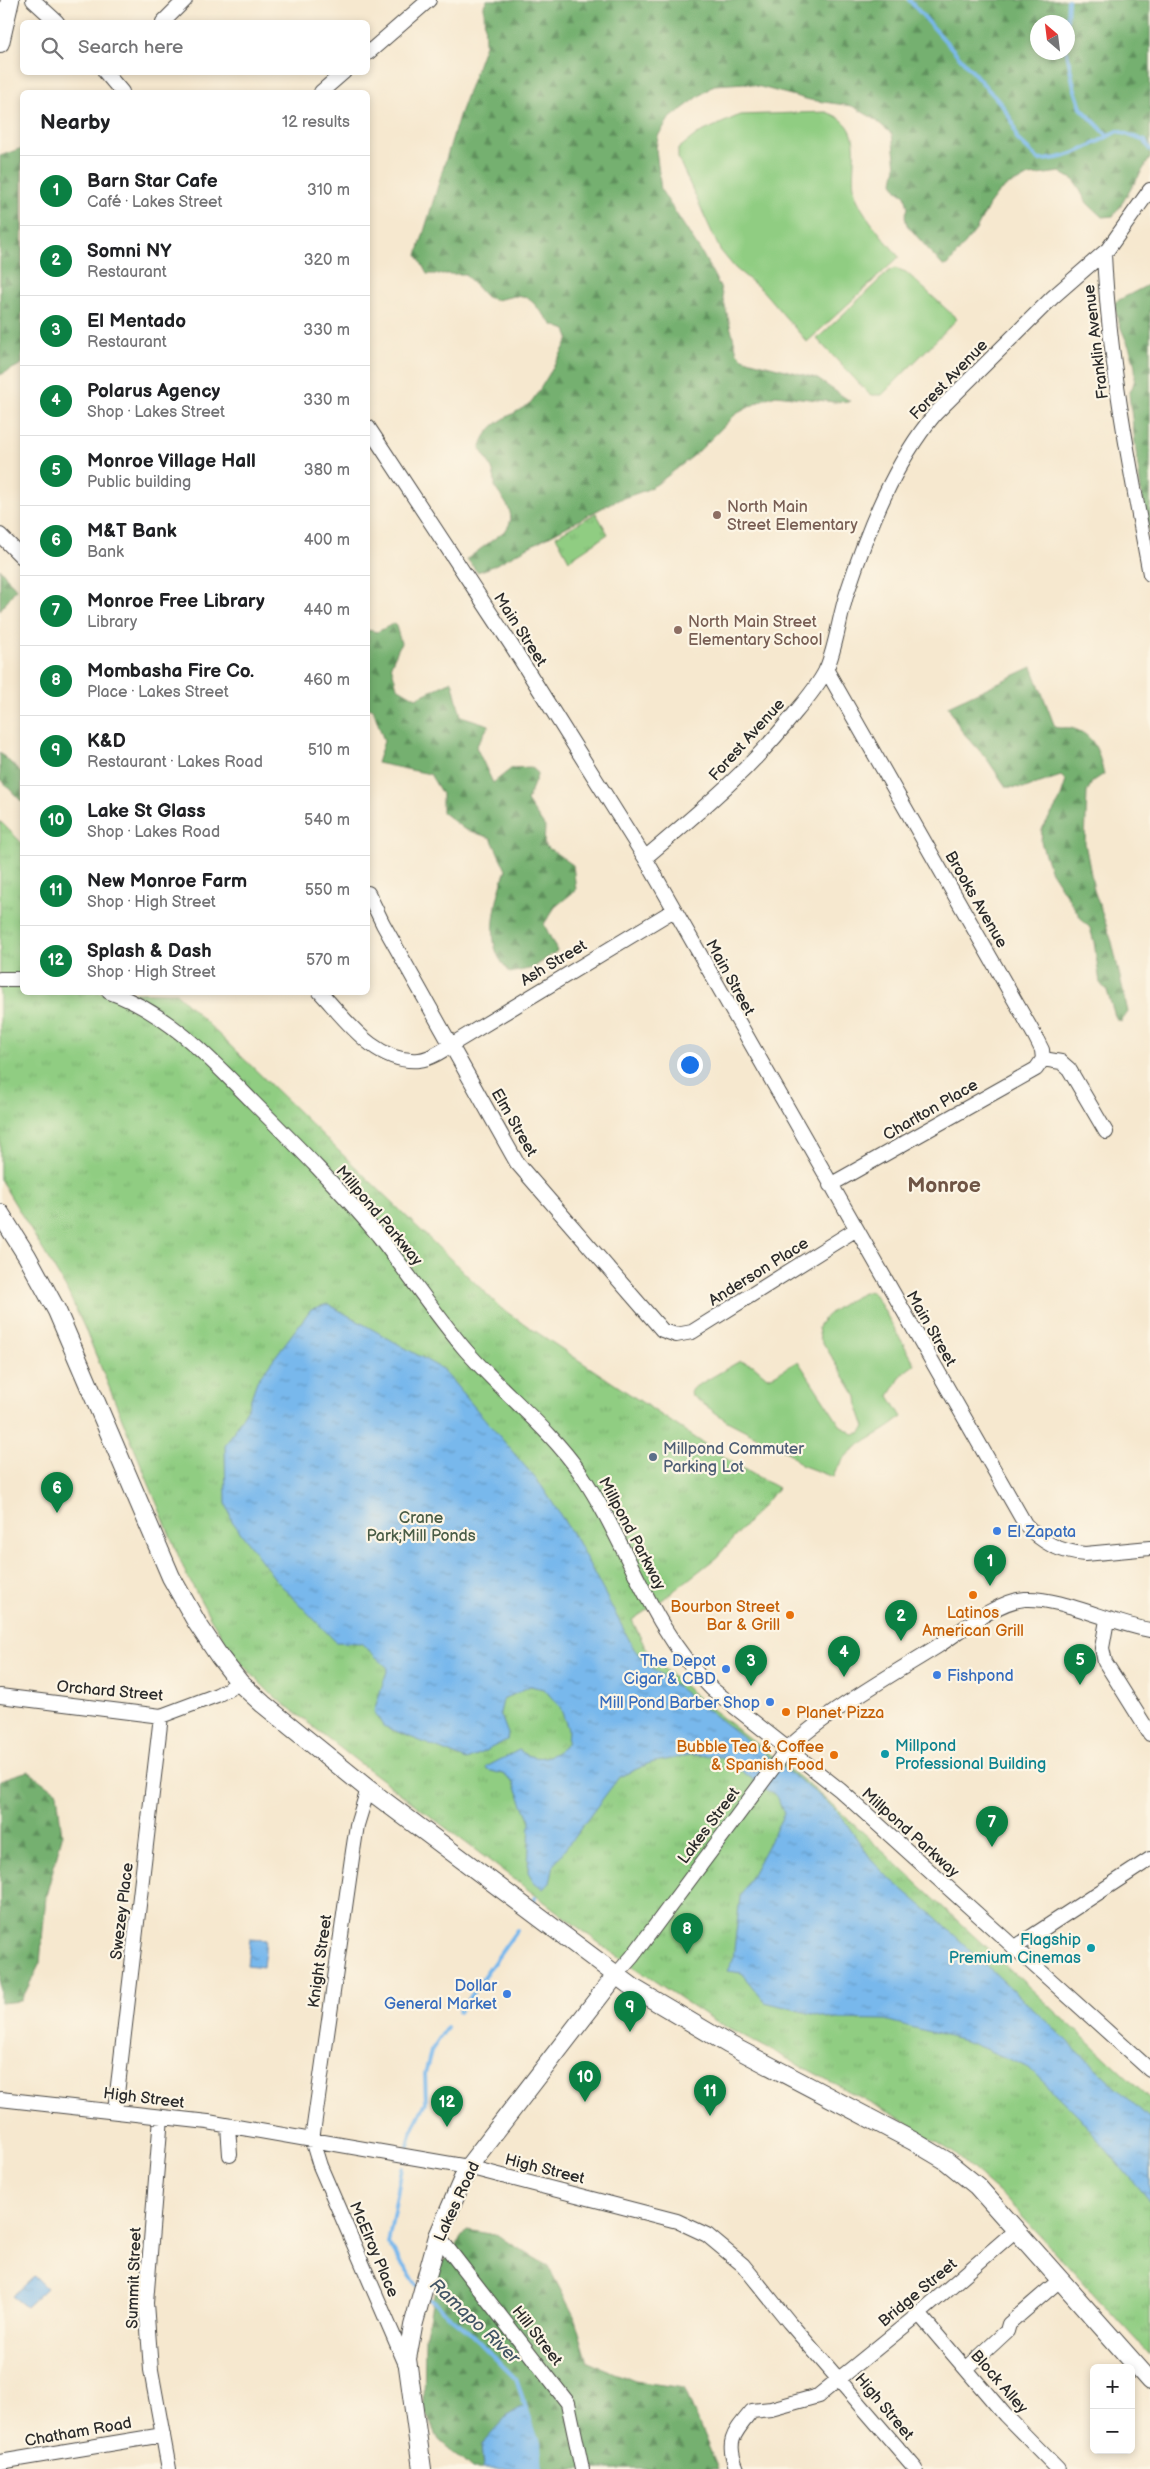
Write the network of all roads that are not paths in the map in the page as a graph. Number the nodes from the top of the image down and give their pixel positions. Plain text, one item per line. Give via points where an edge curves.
1 (10, 0) edge
2 (33, 0) edge
3 (185, 0) edge
4 (429, 0) edge
5 (55, 20) edge
6 (165, 20) edge
7 (0, 43) edge
8 (370, 51) edge
9 (111, 75) edge
10 (341, 75) edge
11 (121, 90) edge
12 (323, 90) edge
13 (1150, 190) edge
14 (1104, 254) junction
15 (370, 430) edge
16 (0, 535) edge
17 (20, 556) edge
18 (1150, 574) edge
19 (826, 669) junction
20 (645, 858) junction
21 (370, 897) edge
22 (674, 910) junction
23 (0, 979) edge
24 (20, 980) edge
25 (116, 995) edge
26 (323, 995) edge
27 (451, 1046) junction
28 (1043, 1059) junction
29 (1106, 1132) dead end
30 (830, 1185) junction
31 (0, 1213) edge
32 (855, 1230) junction
33 (676, 1335) joint
34 (1150, 1548) edge
35 (1107, 1620) junction
36 (1150, 1630) edge
37 (240, 1682) junction
38 (0, 1696) edge
39 (162, 1716) junction
40 (1150, 1734) edge
41 (787, 1750) junction
42 (368, 1789) junction
43 (1150, 1859) edge
44 (1014, 1948) junction
45 (616, 1975) junction
46 (1150, 2070) edge
47 (0, 2099) edge
48 (115, 2111) junction
49 (161, 2117) junction
50 (228, 2126) junction
51 (312, 2140) junction
52 (230, 2155) dead end
53 (468, 2167) junction
54 (1017, 2229) junction
55 (438, 2236) junction
56 (1061, 2279) junction
57 (919, 2314) junction
58 (966, 2369) junction
59 (409, 2370) junction
60 (839, 2379) junction
61 (1150, 2382) edge
62 (163, 2434) junction
63 (0, 2462) edge
64 (38, 2463) edge
65 (169, 2469) edge
66 (422, 2469) edge
67 (582, 2469) edge
68 (737, 2469) edge
69 (916, 2469) edge
70 (1058, 2469) edge

1 - 7 main road
2 - 5 street
3 - 6 street
4 - 8 street
9 - 11 street
10 - 12 street
13 - 14 street, Forest Avenue
14 - 18 street, Franklin Avenue via 1113,359
14 - 19 street, Forest Avenue via 1053,296 921,431 896,473 871,530 848,590
15 - 20 street, Main Street via 512,646
16 - 17 street
19 - 20 street, Forest Avenue via 788,722 732,783
19 - 28 street, Brooks Avenue via 1035,1036
20 - 22 street, Main Street
21 - 27 street, Elm Street
22 - 27 street, Ash Street
22 - 30 street, Main Street
23 - 24 street
25 - 41 street, Millpond Parkway via 151,1010 194,1044 342,1193 465,1350 552,1438 580,1473 607,1518 635,1577 684,1659 712,1689
26 - 27 street, Ash Street via 367,1041 388,1055 419,1060
27 - 33 street, Elm Street via 517,1163 658,1325
28 - 29 street via 1061,1062 1070,1069
28 - 30 street, Charlton Place via 1036,1068
30 - 32 street, Main Street
31 - 37 main road via 57,1311 171,1577 197,1623
32 - 33 street, Anderson Place via 703,1326
32 - 34 street, Main Street via 1025,1524 1041,1540 1054,1547 1085,1554
35 - 36 street, Lakes Street
35 - 40 street via 1102,1648 1106,1662
35 - 41 street, Lakes Street via 1033,1599 1005,1604 811,1729
37 - 39 street, Orchard Street via 217,1695
37 - 42 main road via 262,1704
38 - 39 street, Orchard Street
39 - 48 street, Swezey Place
41 - 44 street, Millpond Parkway via 840,1790
41 - 45 street, Lakes Street
42 - 45 main road
42 - 51 street, Knight Street via 357,1825
43 - 44 street
44 - 46 street, Millpond Parkway
45 - 53 main road, Lakes Road
45 - 54 main road via 693,2025 945,2160 977,2186
47 - 48 street, High Street
48 - 49 street, High Street
49 - 50 street, High Street
49 - 62 street, Summit Street via 146,2304 151,2370
50 - 51 street, High Street
50 - 52 street
51 - 53 street, High Street
51 - 59 street, McElroy Place via 320,2166
53 - 55 main road, Lakes Road
53 - 60 street, High Street via 662,2216 707,2235 743,2265
54 - 56 main road
54 - 57 street, Bridge Street
55 - 59 main road, Lakes Road via 413,2326
55 - 67 street, Hill Street via 568,2403
56 - 58 street via 1009,2324 1008,2331
56 - 61 main road
57 - 58 street, Block Alley
57 - 60 street, Bridge Street
58 - 70 street, Block Alley
59 - 66 main road, Lakes Road
60 - 68 street, Bridge Street via 818,2396 752,2411 736,2430 730,2449
60 - 69 street, High Street
62 - 64 street, Chatham Road
62 - 65 street, Summit Street
63 - 64 street, Chatham Road

